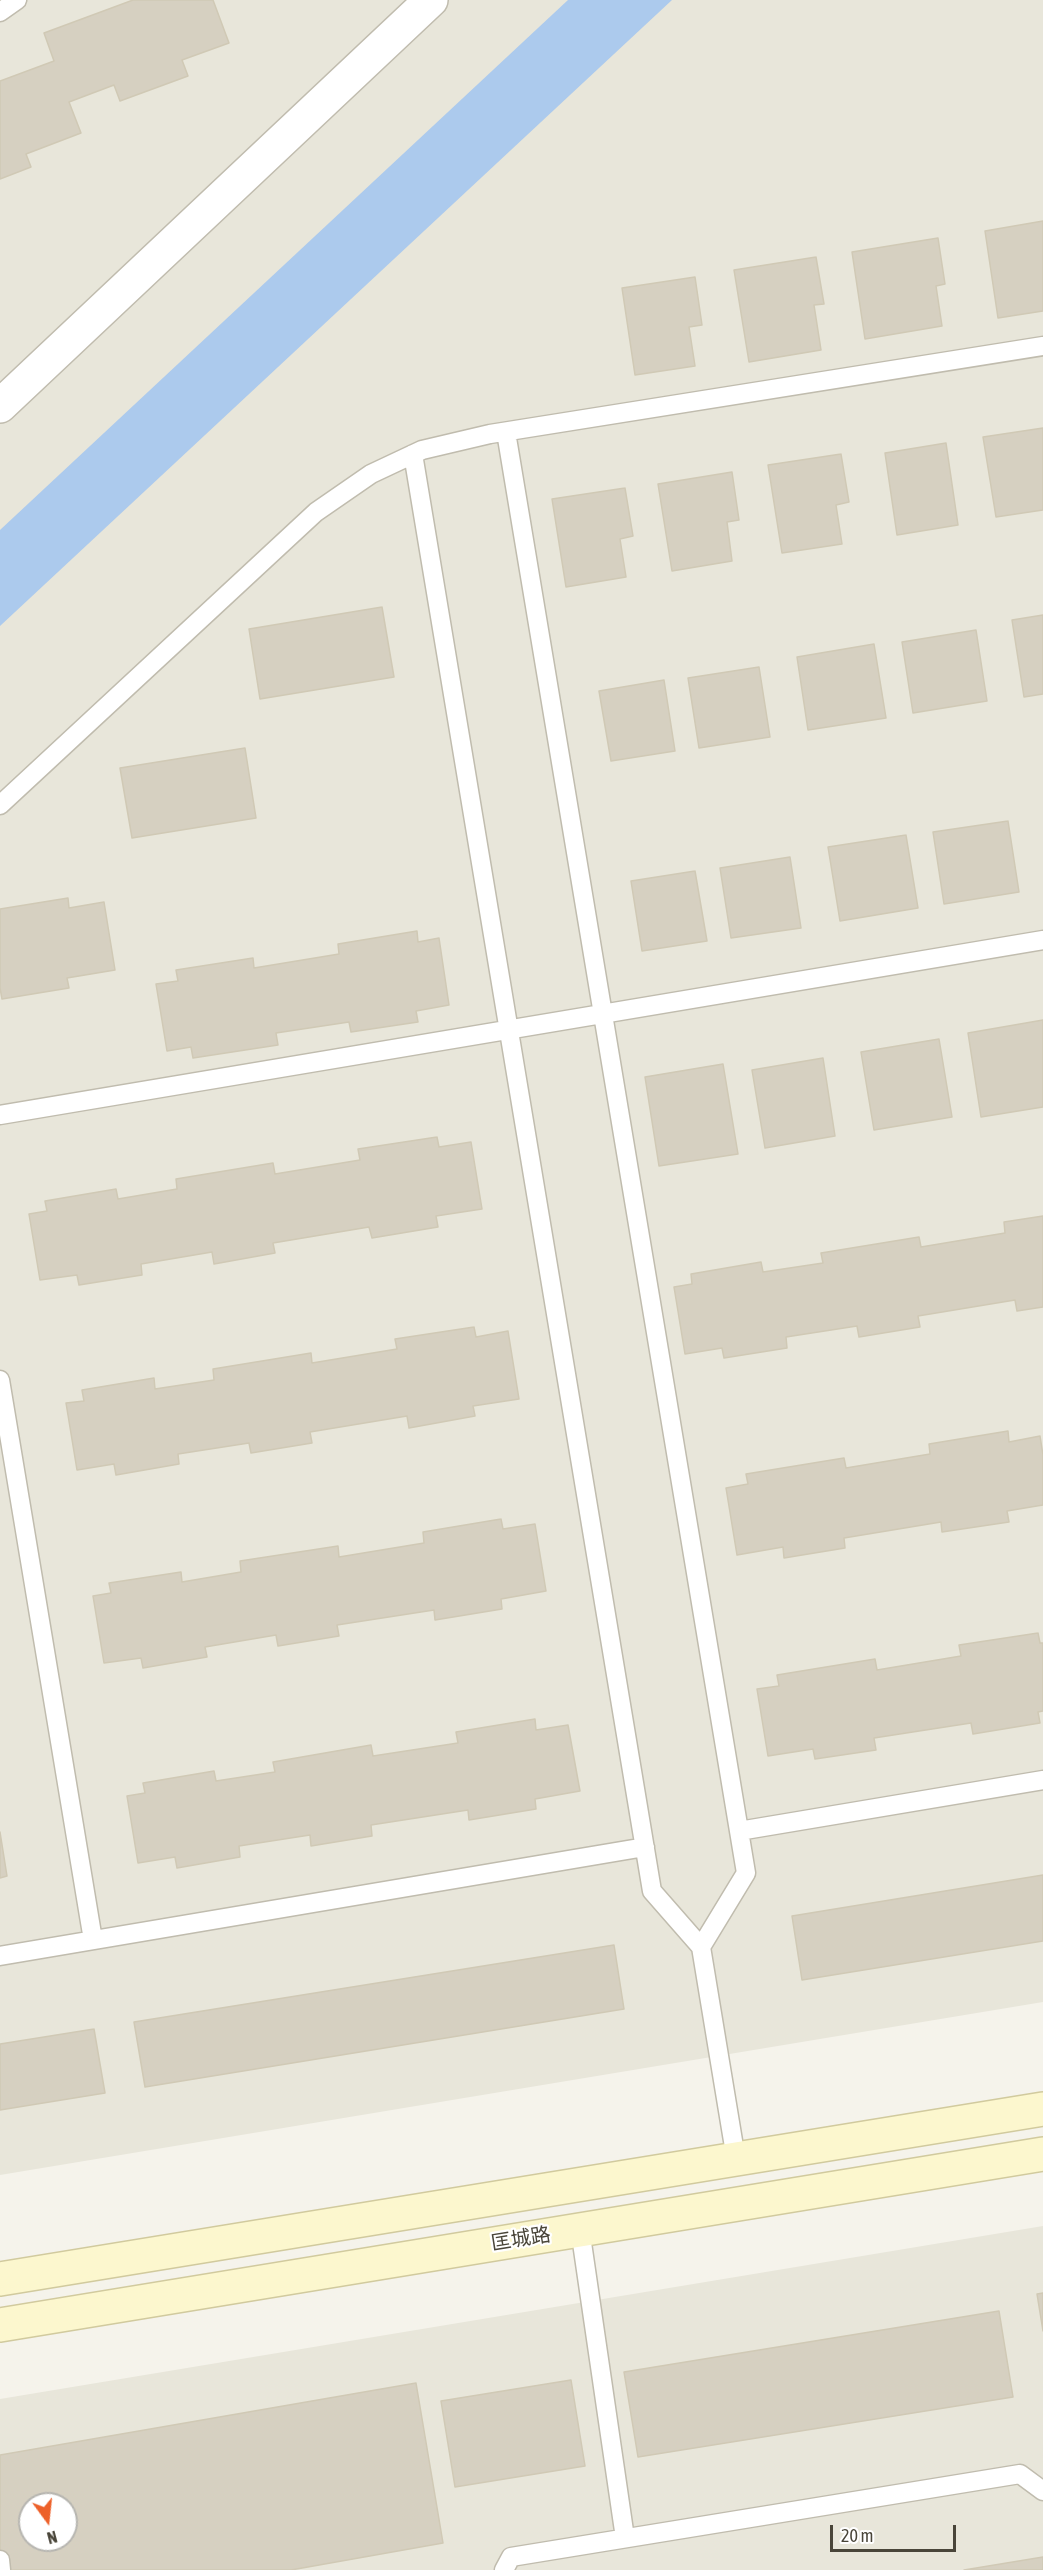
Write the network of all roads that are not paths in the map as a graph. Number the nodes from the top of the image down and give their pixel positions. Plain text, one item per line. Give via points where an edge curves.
1 (17, 0) edge
2 (431, 0) edge
3 (0, 12) edge
4 (1043, 346) edge
5 (0, 406) edge
6 (506, 432) junction
7 (413, 454) junction
8 (0, 805) edge
9 (1043, 940) edge
10 (603, 1014) junction
11 (509, 1030) junction
12 (0, 1115) edge
13 (0, 1380) edge
14 (1043, 1780) edge
15 (739, 1831) junction
16 (645, 1847) junction
17 (93, 1940) junction
18 (701, 1947) junction
19 (0, 1956) edge
20 (1043, 2109) edge
21 (1043, 2154) edge
22 (736, 2159) junction
23 (580, 2229) junction
24 (0, 2279) edge
25 (0, 2325) edge
26 (1043, 2491) edge
27 (626, 2538) junction
28 (0, 2560) edge
29 (1, 2570) edge
30 (504, 2570) edge

1 - 3 lane
2 - 5 street
4 - 6 lane
6 - 7 lane
6 - 10 lane
7 - 8 lane via 371,474 316,512
7 - 11 lane
9 - 10 lane
10 - 11 lane
10 - 15 lane
11 - 12 lane
11 - 16 lane
13 - 17 lane
14 - 15 lane
15 - 18 lane via 746,1873
16 - 17 lane
16 - 18 lane via 652,1891
17 - 19 lane
18 - 22 lane
20 - 22 main road
21 - 23 main road, 匡城路
22 - 24 main road
23 - 25 main road, 匡城路
23 - 27 lane
26 - 27 lane via 1020,2474
27 - 30 lane via 511,2556
28 - 29 lane

